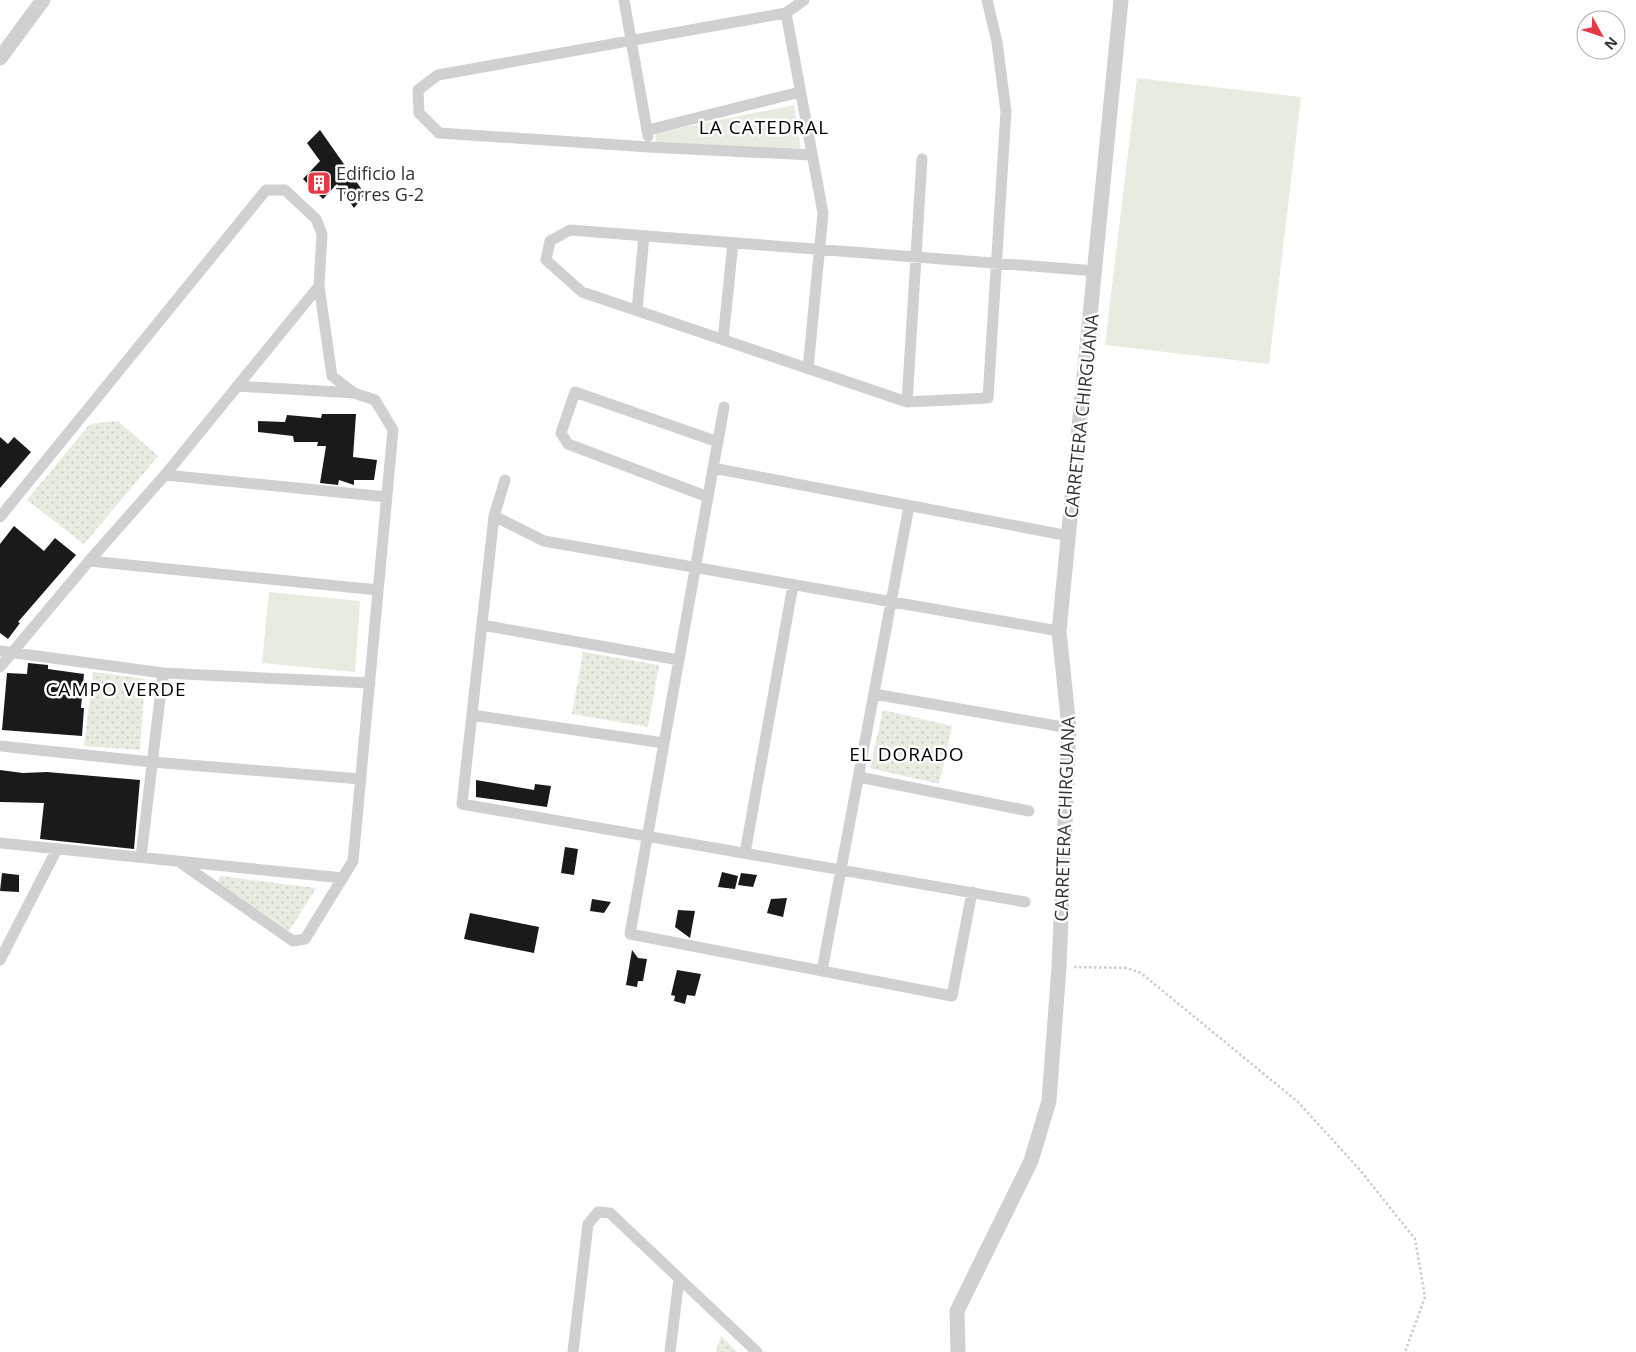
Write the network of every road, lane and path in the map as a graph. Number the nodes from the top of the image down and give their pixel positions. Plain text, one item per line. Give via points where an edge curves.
1 (43, 0) edge
2 (624, 0) edge
3 (804, 0) edge
4 (987, 0) edge
5 (1121, 0) edge
6 (786, 13) junction
7 (630, 41) junction
8 (0, 58) edge
9 (800, 92) junction
10 (648, 130) junction
11 (649, 147) junction
12 (811, 155) junction
13 (922, 159) dead end
14 (644, 236) junction
15 (733, 243) junction
16 (818, 249) junction
17 (916, 257) junction
18 (998, 263) junction
19 (1096, 271) junction
20 (319, 286) junction
21 (637, 310) junction
22 (723, 340) junction
23 (808, 369) junction
24 (237, 386) junction
25 (354, 393) junction
26 (907, 402) junction
27 (724, 407) dead end
28 (718, 442) junction
29 (713, 468) junction
30 (165, 475) junction
31 (505, 480) dead end
32 (387, 497) junction
33 (708, 498) junction
34 (909, 506) junction
35 (494, 516) junction
36 (0, 517) edge
37 (1069, 536) junction
38 (89, 561) junction
39 (695, 568) junction
40 (793, 585) junction
41 (378, 590) junction
42 (891, 602) junction
43 (482, 625) junction
44 (1059, 632) junction
45 (0, 651) edge
46 (13, 652) junction
47 (679, 660) junction
48 (0, 668) edge
49 (163, 673) junction
50 (370, 684) junction
51 (874, 694) junction
52 (472, 715) junction
53 (1069, 728) junction
54 (664, 742) junction
55 (0, 746) edge
56 (152, 762) junction
57 (859, 777) junction
58 (360, 779) junction
59 (1029, 811) dead end
60 (647, 836) junction
61 (0, 843) edge
62 (58, 849) junction
63 (745, 853) junction
64 (141, 857) junction
65 (178, 861) junction
66 (842, 870) junction
67 (343, 878) junction
68 (972, 892) junction
69 (1025, 902) dead end
70 (5, 941) edge
71 (0, 960) edge
72 (1059, 967) junction
73 (822, 971) junction
74 (679, 1279) junction
75 (574, 1352) edge
76 (670, 1352) edge
77 (756, 1352) edge
78 (958, 1352) edge
79 (1405, 1352) edge

1 - 8 street
2 - 7 street
3 - 6 street
4 - 18 street via 997,42 1006,112
5 - 19 street, CARRETERA CHIRGUANA
6 - 7 street
6 - 9 street
7 - 10 street
7 - 11 street via 438,75 418,90 419,113 439,133
9 - 10 street
9 - 12 street
10 - 11 street
11 - 12 street
12 - 16 street via 822,213
13 - 17 street
14 - 15 street
14 - 21 street
14 - 21 street via 570,230 550,241 546,260 582,292
15 - 16 street
15 - 22 street
16 - 17 street
16 - 23 street
17 - 18 street
17 - 26 street
18 - 19 street
18 - 26 street via 988,398
19 - 37 street, CARRETERA CHIRGUANA
20 - 24 street
20 - 25 street via 332,376
20 - 36 street via 322,234 316,219 285,190 266,190
21 - 22 street
22 - 23 street
23 - 26 street
24 - 25 street
24 - 30 street
25 - 32 street via 375,400 393,430
27 - 28 street
28 - 29 street
28 - 33 street via 575,392 561,433 568,444
29 - 33 street
29 - 34 street
30 - 32 street
30 - 38 street
31 - 35 street
32 - 41 street
33 - 39 street
34 - 37 street
34 - 42 street
35 - 39 street via 544,541
35 - 43 street
37 - 44 street, CARRETERA CHIRGUANA
38 - 41 street
38 - 46 street
39 - 40 street
39 - 47 street
40 - 42 street
40 - 63 street
41 - 50 street
42 - 44 street
42 - 51 street
43 - 47 street
43 - 52 street
44 - 53 street, CARRETERA CHIRGUANA
45 - 46 street
46 - 48 street
46 - 49 street
47 - 54 street
49 - 50 street
49 - 56 street
50 - 58 street
51 - 53 street
51 - 57 street
52 - 54 street
52 - 60 street via 462,804
53 - 72 street, CARRETERA CHIRGUANA
54 - 60 street
55 - 56 street
56 - 58 street
56 - 64 street
57 - 59 street
57 - 66 street
58 - 67 street via 353,862
60 - 63 street
60 - 73 street via 630,934
61 - 62 street
62 - 64 street
62 - 70 street
63 - 66 street
64 - 65 street
65 - 67 street
65 - 67 street via 293,941 305,939
66 - 68 street
66 - 73 street
68 - 69 street
68 - 73 street via 952,996
70 - 71 street
72 - 78 street, CARRETERA CHIRGUANA via 1049,1101 1031,1161 957,1311
72 - 79 path via 1127,968 1141,974 1298,1102 1329,1136 1415,1239 1425,1297
74 - 75 street via 610,1213 598,1212 588,1224
74 - 76 street
74 - 77 street

